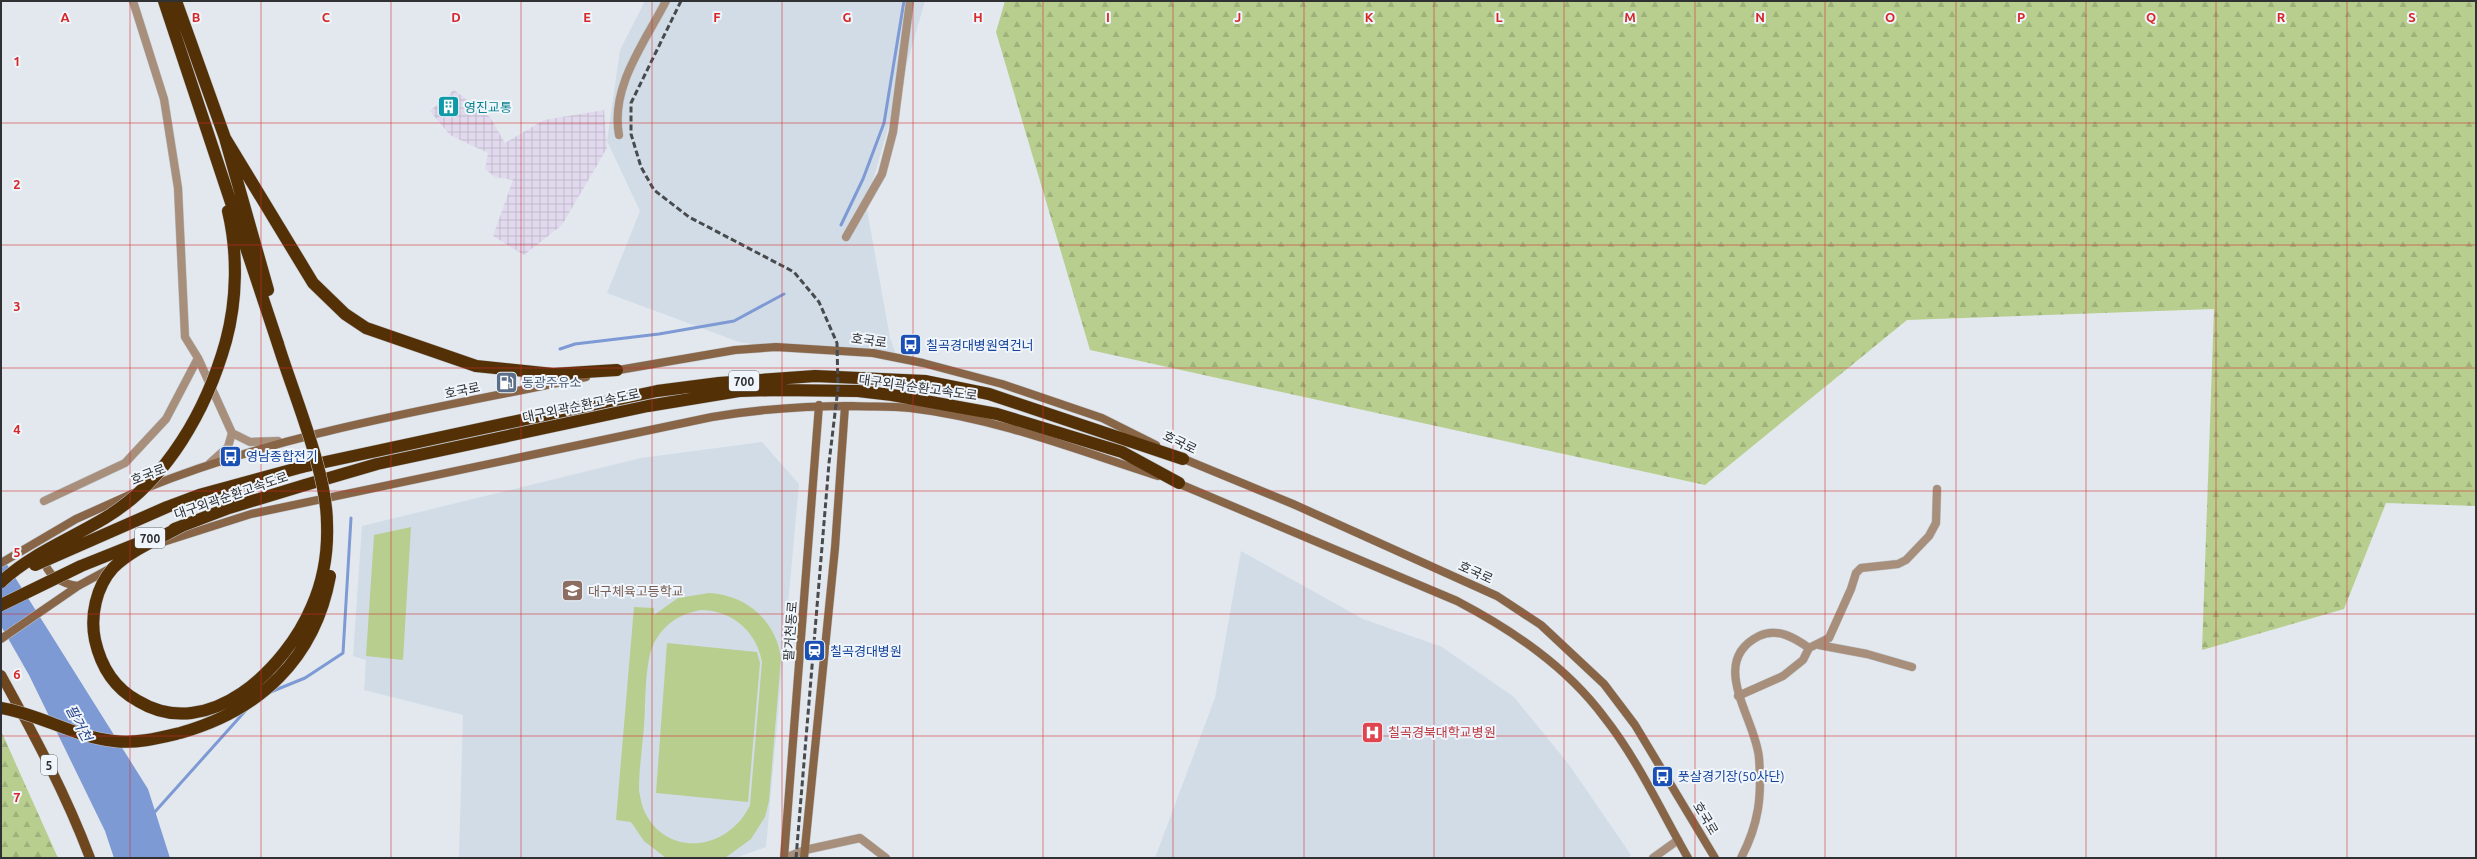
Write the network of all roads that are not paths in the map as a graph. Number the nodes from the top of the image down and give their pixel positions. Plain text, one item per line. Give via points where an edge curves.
1 (133, 1) edge
2 (164, 1) edge
3 (176, 1) edge
4 (666, 1) edge
5 (910, 1) edge
6 (209, 134) junction
7 (618, 135) dead end
8 (225, 138) junction
9 (846, 237) dead end
10 (281, 344) junction
11 (198, 358) junction
12 (617, 370) junction
13 (819, 405) junction
14 (845, 406) junction
15 (232, 433) junction
16 (297, 439) junction
17 (1183, 459) junction
18 (204, 468) junction
19 (1179, 483) junction
20 (1937, 489) dead end
21 (44, 500) dead end
22 (182, 526) junction
23 (56, 530) junction
24 (1, 563) edge
25 (1, 582) edge
26 (78, 586) junction
27 (1, 605) edge
28 (1, 639) edge
29 (1819, 645) junction
30 (1809, 648) junction
31 (1912, 667) dead end
32 (1, 675) edge
33 (1738, 696) junction
34 (1, 708) edge
35 (1678, 840) junction
36 (804, 854) edge
37 (90, 858) edge
38 (784, 858) edge
39 (886, 858) edge
40 (1653, 858) edge
41 (1688, 858) edge
42 (1715, 858) edge
43 (1741, 858) edge

1 - 11 street via 164,99 178,188 185,338
2 - 6 highway
3 - 8 highway
4 - 7 street via 622,87 616,123
5 - 9 street via 893,132 882,174
6 - 10 highway
6 - 25 highway, bridge via 229,216 233,246 234,302 226,341 205,400 159,472 140,492 106,518 18,567
8 - 10 highway
8 - 12 highway via 313,283 345,314 366,328 476,366 552,374
10 - 22 highway, bridge via 315,458 326,507 327,540 320,586 295,639 271,668 237,696 218,706 190,713 151,708 124,692 102,665 93,617 98,596 113,569 122,560
10 - 34 highway, bridge via 318,443 333,514 334,542 323,608 295,662 271,685 228,716 192,730 155,740 116,741 83,736
11 - 15 street
11 - 21 street via 166,419 124,463
12 - 16 main road, 호국로
12 - 17 main road, 호국로 via 704,353 735,350 776,348 873,353 1002,384 1102,418
13 - 14 main road
13 - 26 main road via 712,417 251,514 155,544
13 - 38 main road, 팔거천동로
14 - 19 main road via 910,408 962,417 1008,428
14 - 36 main road via 835,555
15 - 16 street via 250,442
15 - 18 street via 228,448
16 - 18 main road, 호국로
17 - 25 highway, 대구외곽순환고속도로 / 700, bridge via 989,394 925,380 815,376 719,383 657,391 302,467 199,495 98,535
17 - 42 main road, 호국로 via 1293,504 1497,596 1541,625 1604,684 1635,725
18 - 23 main road, 호국로 via 108,503
19 - 22 highway, 대구외곽순환고속도로 / 700, bridge via 1122,452 996,414 858,391 739,391 648,406 377,464 229,508
19 - 35 main road via 1236,510 1457,601 1498,622 1578,685 1605,717 1662,809
20 - 29 street via 1936,523 1929,536 1906,560 1898,564 1861,568 1856,573 1829,638
22 - 27 highway, 대구외곽순환고속도로 / 700, bridge via 105,555
23 - 24 main road, 호국로
23 - 26 main road via 46,550 47,563 55,578 63,584
26 - 28 main road
29 - 30 street
29 - 31 street via 1867,654
30 - 33 street via 1803,660 1783,676
30 - 33 street via 1795,638 1781,633 1763,634 1748,641 1739,654 1735,683
32 - 37 main road, 5 via 75,817
33 - 43 street via 1754,735 1759,756 1760,780 1758,813 1753,835
35 - 40 street
35 - 41 main road
36 - 38 street
36 - 39 street via 860,838

